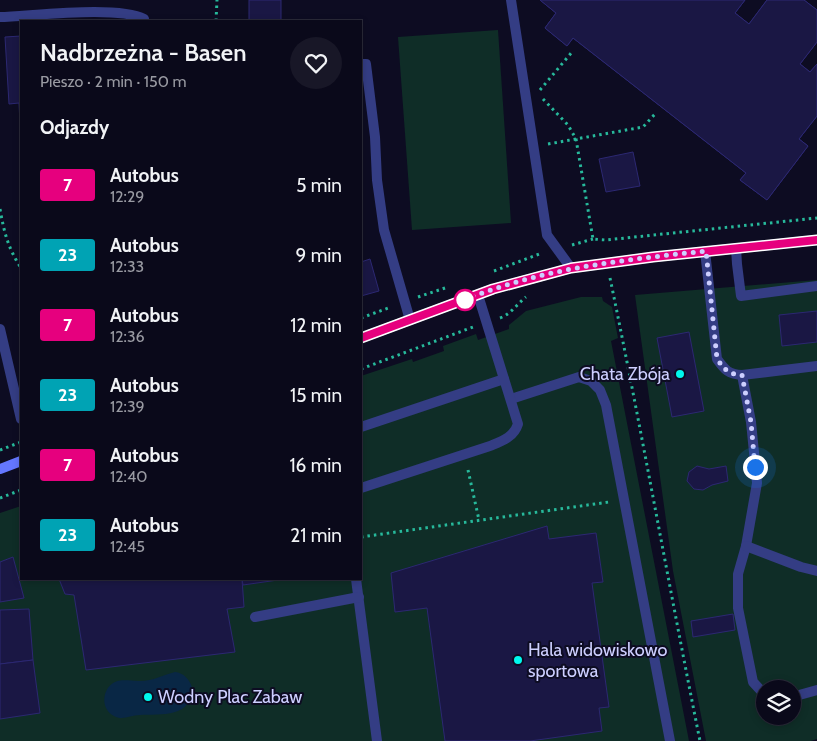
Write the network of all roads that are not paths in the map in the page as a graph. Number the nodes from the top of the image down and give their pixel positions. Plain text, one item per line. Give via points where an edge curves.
1 (512, 0) edge
2 (0, 17) edge
3 (144, 19) dead end
4 (362, 64) edge
5 (817, 240) edge
6 (736, 248) junction
7 (706, 251) junction
8 (571, 268) junction
9 (817, 286) edge
10 (478, 295) junction
11 (410, 320) junction
12 (0, 329) edge
13 (362, 338) edge
14 (817, 366) edge
15 (742, 375) junction
16 (504, 379) junction
17 (511, 399) junction
18 (20, 415) edge
19 (362, 427) edge
20 (20, 461) edge
21 (0, 468) edge
22 (362, 488) edge
23 (746, 546) junction
24 (817, 570) edge
25 (356, 580) edge
26 (359, 597) junction
27 (255, 617) dead end
28 (756, 685) edge
29 (817, 690) edge
30 (801, 694) edge
31 (377, 741) edge
32 (670, 741) edge

1 - 8 street via 547,235
2 - 3 street via 103,12 135,14
4 - 11 street via 366,64 384,230
5 - 6 street
6 - 7 street
6 - 9 street via 741,296
7 - 8 street
7 - 15 street via 717,359 732,375
8 - 10 street
10 - 11 street
10 - 16 street
11 - 13 street
12 - 18 street
14 - 15 street
15 - 23 street via 757,482
16 - 17 street
16 - 19 street
17 - 22 street via 518,424 516,432 506,439
17 - 32 street via 579,377 591,381 600,390 606,405
20 - 21 street
23 - 24 street
23 - 28 street via 738,574 738,608
25 - 26 street
26 - 27 street
26 - 31 street
29 - 30 street

